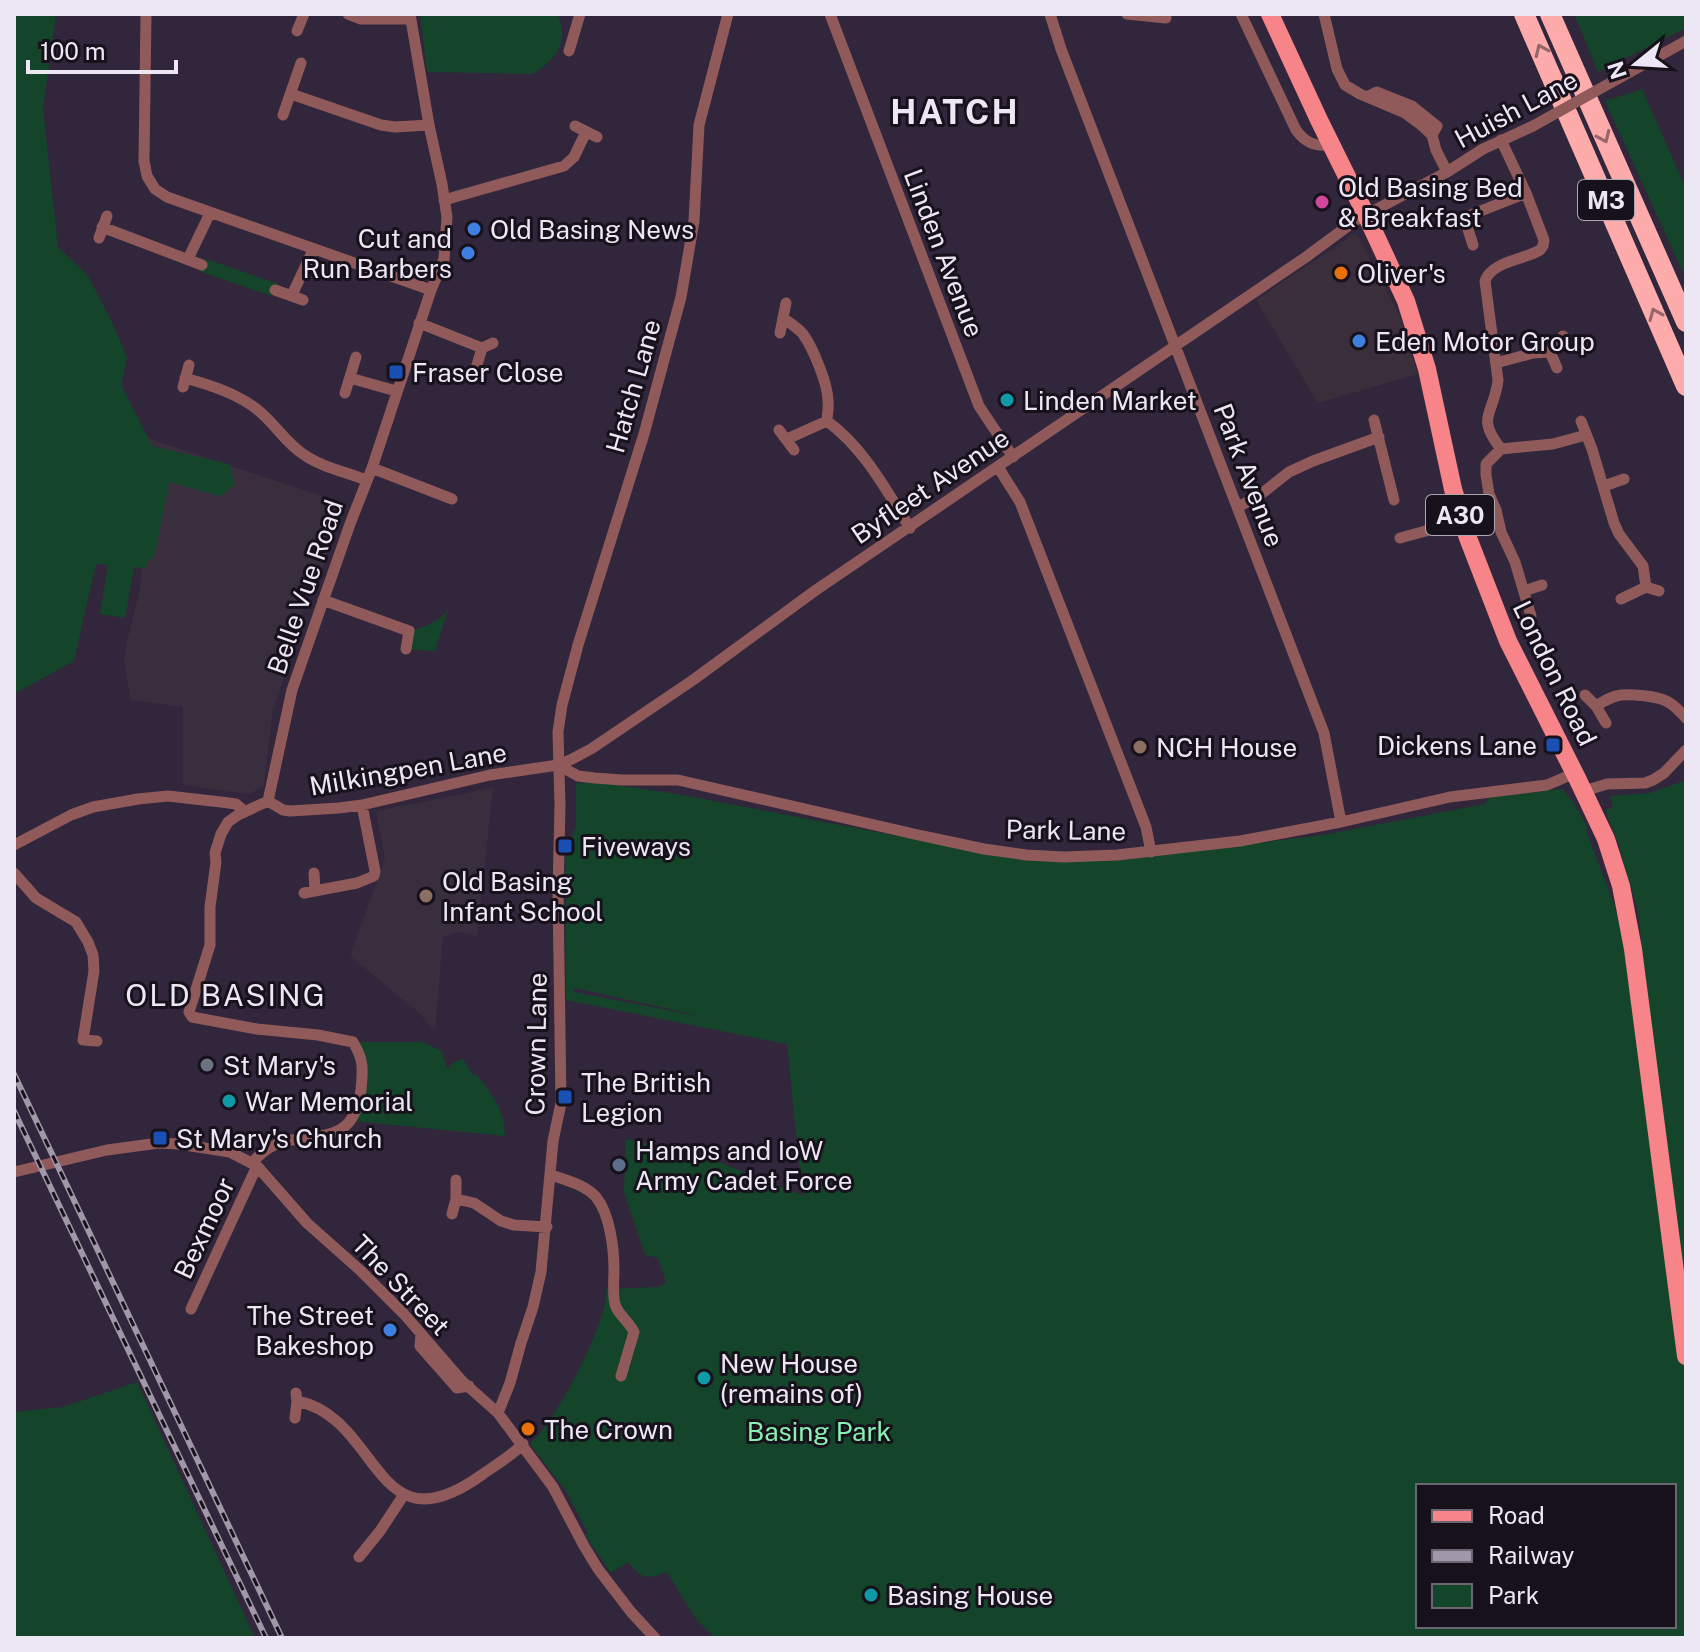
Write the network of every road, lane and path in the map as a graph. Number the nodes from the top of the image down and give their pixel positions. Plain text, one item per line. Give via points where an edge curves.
1 (146, 14) edge
2 (304, 14) edge
3 (348, 14) edge
4 (728, 14) edge
5 (830, 14) edge
6 (1050, 14) edge
7 (1127, 14) edge
8 (1241, 14) edge
9 (1270, 14) edge
10 (1324, 14) edge
11 (1524, 14) edge
12 (1550, 14) edge
13 (411, 16) edge
14 (1165, 19) edge
15 (575, 22) edge
16 (297, 31) dead end
17 (1686, 41) edge
18 (569, 51) dead end
19 (301, 63) dead end
20 (291, 94) junction
21 (283, 115) dead end
22 (429, 125) junction
23 (586, 132) dead end
24 (1501, 140) junction
25 (1330, 144) junction
26 (1447, 172) junction
27 (1526, 193) junction
28 (444, 200) junction
29 (210, 213) junction
30 (1366, 215) junction
31 (1464, 217) junction
32 (1450, 223) dead end
33 (103, 227) dead end
34 (1473, 245) dead end
35 (313, 250) junction
36 (188, 259) junction
37 (202, 265) dead end
38 (275, 290) dead end
39 (431, 290) junction
40 (786, 303) dead end
41 (783, 318) junction
42 (1686, 322) edge
43 (419, 323) junction
44 (780, 333) dead end
45 (1563, 336) dead end
46 (1176, 345) junction
47 (1550, 352) junction
48 (356, 357) dead end
49 (1496, 363) junction
50 (189, 365) dead end
51 (1557, 368) dead end
52 (474, 375) dead end
53 (350, 378) junction
54 (1686, 386) edge
55 (396, 391) junction
56 (345, 393) dead end
57 (1374, 420) dead end
58 (827, 421) junction
59 (1581, 421) dead end
60 (1586, 435) junction
61 (1379, 437) junction
62 (787, 440) dead end
63 (1501, 449) junction
64 (1013, 457) junction
65 (998, 467) junction
66 (369, 474) junction
67 (1624, 479) dead end
68 (1390, 482) junction
69 (1376, 486) dead end
70 (1604, 486) junction
71 (452, 499) dead end
72 (1394, 500) dead end
73 (1238, 507) junction
74 (1462, 521) junction
75 (910, 528) junction
76 (1401, 539) dead end
77 (1542, 585) dead end
78 (1646, 587) junction
79 (1524, 591) junction
80 (1659, 591) dead end
81 (1621, 599) dead end
82 (323, 600) junction
83 (1531, 616) dead end
84 (406, 649) dead end
85 (1585, 695) dead end
86 (1596, 706) junction
87 (1686, 718) edge
88 (1606, 723) dead end
89 (1686, 750) edge
90 (558, 765) junction
91 (1575, 773) junction
92 (1584, 791) junction
93 (268, 801) junction
94 (362, 805) junction
95 (244, 811) junction
96 (1341, 822) junction
97 (14, 845) edge
98 (1151, 852) junction
99 (14, 873) edge
100 (314, 873) dead end
101 (97, 1041) dead end
102 (255, 1164) junction
103 (14, 1172) edge
104 (551, 1175) junction
105 (456, 1180) dead end
106 (456, 1199) junction
107 (452, 1214) dead end
108 (547, 1227) junction
109 (191, 1309) dead end
110 (1686, 1356) edge
111 (621, 1376) dead end
112 (498, 1413) junction
113 (295, 1418) dead end
114 (523, 1444) junction
115 (403, 1496) junction
116 (359, 1557) dead end
117 (655, 1638) edge

1 - 29 street via 147,176 167,197
2 - 16 street
3 - 13 street via 361,19
4 - 90 street, Hatch Lane via 699,125 694,221 681,297 568,679
5 - 64 street, Linden Avenue via 979,406
6 - 46 street, Park Avenue
7 - 14 street
8 - 25 street via 1296,130 1315,145
9 - 25 main road, London Road / A30
10 - 26 street via 1345,85 1420,124 1432,135
54 -> 11 highway, M3
12 -> 42 highway, M3
13 - 22 street, Belle Vue Road
15 - 18 street
17 - 24 street, Huish Lane, bridge
19 - 20 street
20 - 21 street
20 - 22 street via 381,125
22 - 28 street, Belle Vue Road
23 - 28 street via 564,166
24 - 26 street, Huish Lane
24 - 27 street
25 - 30 main road, London Road / A30
26 - 30 street, Huish Lane
27 - 31 street
27 - 49 street via 1543,246 1487,274
28 - 39 street, Belle Vue Road via 444,259
29 - 35 street
29 - 36 street
30 - 46 street, Byfleet Avenue
30 - 74 main road, London Road / A30 via 1412,318
31 - 32 street
31 - 34 street
33 - 36 street
35 - 38 street via 298,298
35 - 39 street
36 - 37 street
39 - 43 street, Belle Vue Road
40 - 41 street
41 - 44 street
41 - 58 street via 804,335 826,384
43 - 52 street via 488,345
43 - 55 street, Belle Vue Road
45 - 47 street
46 - 64 street, Byfleet Avenue
46 - 73 street, Park Avenue
47 - 49 street
47 - 51 street
48 - 53 street
49 - 63 street via 1497,394 1486,422
50 - 66 street via 184,382 208,384 248,402 306,456
53 - 55 street
53 - 56 street
55 - 66 street, Belle Vue Road
57 - 61 street
58 - 62 street
58 - 75 street via 863,457
59 - 60 street
60 - 63 street
60 - 70 street
61 - 68 street
61 - 73 street via 1289,472
63 - 79 street via 1486,464 1487,485
64 - 65 street, Byfleet Avenue
65 - 75 street, Byfleet Avenue
65 - 98 street via 1020,502 1146,827
66 - 71 street
66 - 82 street, Belle Vue Road
67 - 70 street
68 - 69 street
68 - 72 street
70 - 78 street via 1619,534 1643,566
73 - 96 street, Park Avenue via 1324,733
74 - 76 street
74 - 91 main road, London Road / A30 via 1498,620
75 - 90 street, Byfleet Avenue via 591,749
77 - 79 street
78 - 80 street
78 - 81 street
79 - 83 street
82 - 84 street via 409,631
82 - 93 street, Belle Vue Road via 292,690
85 - 86 street
86 - 87 street via 1622,695 1655,698 1672,704
86 - 88 street
89 - 92 street via 1653,780
90 - 94 street, Milkingpen Lane
90 - 98 street, Park Lane via 586,777 678,780 1027,855
90 - 104 street, Crown Lane via 562,1092
91 - 92 main road, London Road / A30
91 - 96 street, Park Lane via 1547,785 1450,797
92 - 110 main road, London Road / A30 via 1611,852 1630,926
93 - 94 street, Milkingpen Lane via 290,811
93 - 95 street
94 - 100 street via 374,876 310,892
95 - 97 street via 221,802 168,796 138,799 71,815
95 - 102 street via 228,822 216,846 210,945 189,1012 192,1017 257,1029 353,1042 362,1056 363,1074 352,1122 332,1134 279,1142
96 - 98 street, Park Lane
99 - 101 street via 36,898 76,922 88,942 94,971 83,1040
102 - 103 street, The Street via 230,1152 159,1143
102 - 109 street, Bexmoor
102 - 112 street, The Street
104 - 108 street, Crown Lane
104 - 111 street via 586,1190 602,1209 614,1255 615,1307 634,1332
105 - 106 street
106 - 107 street
106 - 108 street via 514,1225
108 - 112 street, Crown Lane via 533,1307
112 - 114 street, The Street
113 - 115 street via 297,1397 326,1411
114 - 115 street via 449,1495
114 - 117 street, The Street via 598,1569
115 - 116 street

